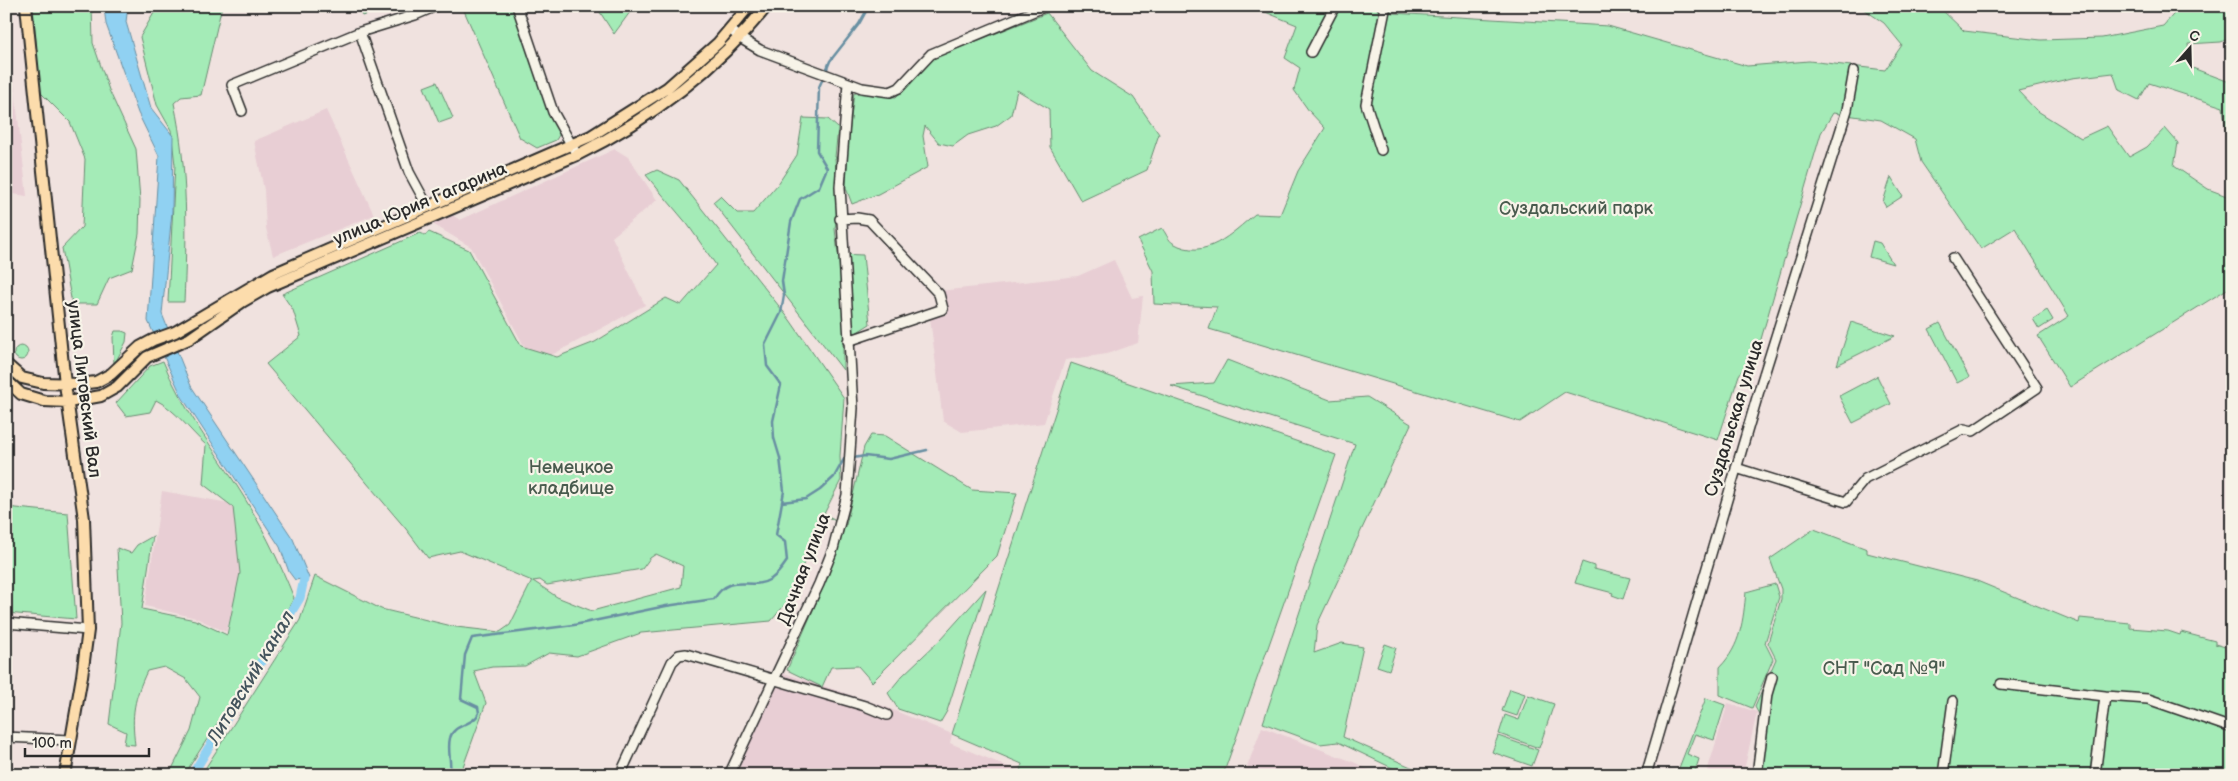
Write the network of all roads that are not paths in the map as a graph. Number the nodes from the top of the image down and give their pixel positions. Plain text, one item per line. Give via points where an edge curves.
1 (26, 6) edge
2 (436, 6) edge
3 (516, 6) edge
4 (749, 6) edge
5 (767, 6) edge
6 (1046, 6) edge
7 (1335, 6) edge
8 (1382, 6) edge
9 (730, 29) junction
10 (360, 32) junction
11 (740, 38) junction
12 (1311, 52) dead end
13 (1854, 71) dead end
14 (848, 84) junction
15 (242, 111) dead end
16 (572, 145) junction
17 (1380, 150) dead end
18 (576, 155) junction
19 (428, 208) junction
20 (840, 219) junction
21 (1953, 258) dead end
22 (848, 341) junction
23 (6, 364) edge
24 (6, 380) edge
25 (65, 384) junction
26 (68, 402) junction
27 (1736, 468) junction
28 (6, 623) edge
29 (88, 630) junction
30 (1772, 677) dead end
31 (773, 680) junction
32 (2002, 684) dead end
33 (2105, 696) junction
34 (1953, 701) dead end
35 (886, 715) dead end
36 (2232, 728) edge
37 (6, 737) edge
38 (70, 740) junction
39 (65, 775) edge
40 (620, 775) edge
41 (729, 775) edge
42 (1646, 775) edge
43 (1757, 775) edge
44 (1943, 775) edge
45 (2095, 775) edge

1 - 25 main road, улица Литовский Вал
2 - 10 street
3 - 16 street via 554,112
4 - 9 main road, улица Юрия Гагарина
5 - 11 main road, улица Юрия Гагарина
6 - 14 street via 931,54 899,88 890,92
7 - 12 street
8 - 17 street via 1386,10 1366,104
9 - 11 street
9 - 16 main road, улица Юрия Гагарина via 666,88 605,128
10 - 15 street via 232,85
10 - 19 street via 409,172
11 - 14 street via 760,50
11 - 18 main road, улица Юрия Гагарина via 674,96 606,140
13 - 27 street, Суздальская улица via 1847,110
14 - 20 street, Дачная улица via 841,159
16 - 18 street
16 - 19 main road, улица Юрия Гагарина
18 - 26 main road, улица Юрия Гагарина via 293,275 242,302 180,344 156,352 110,392
19 - 25 main road, улица Юрия Гагарина via 273,274 176,332 140,347 112,374 96,382
20 - 22 street, Дачная улица
20 - 22 street via 869,220 939,294 943,309
21 - 27 street via 2037,388 1973,431 1964,429 1865,479 1846,502
22 - 31 street, Дачная улица via 853,408 844,511 803,621
23 - 25 main road, улица Юрия Гагарина via 22,378 52,385
24 - 26 main road, улица Юрия Гагарина via 21,394 44,401
25 - 26 main road, улица Литовский Вал
26 - 29 main road, улица Литовский Вал via 84,518
27 - 42 street, Суздальская улица
28 - 29 street
29 - 38 main road, улица Литовский Вал
30 - 43 street via 1766,694
31 - 35 street
31 - 40 street via 686,654 675,657
31 - 41 street, Дачная улица
32 - 33 street
33 - 36 street via 2148,699
33 - 45 street
34 - 44 street
37 - 38 street
38 - 39 main road, улица Литовский Вал

